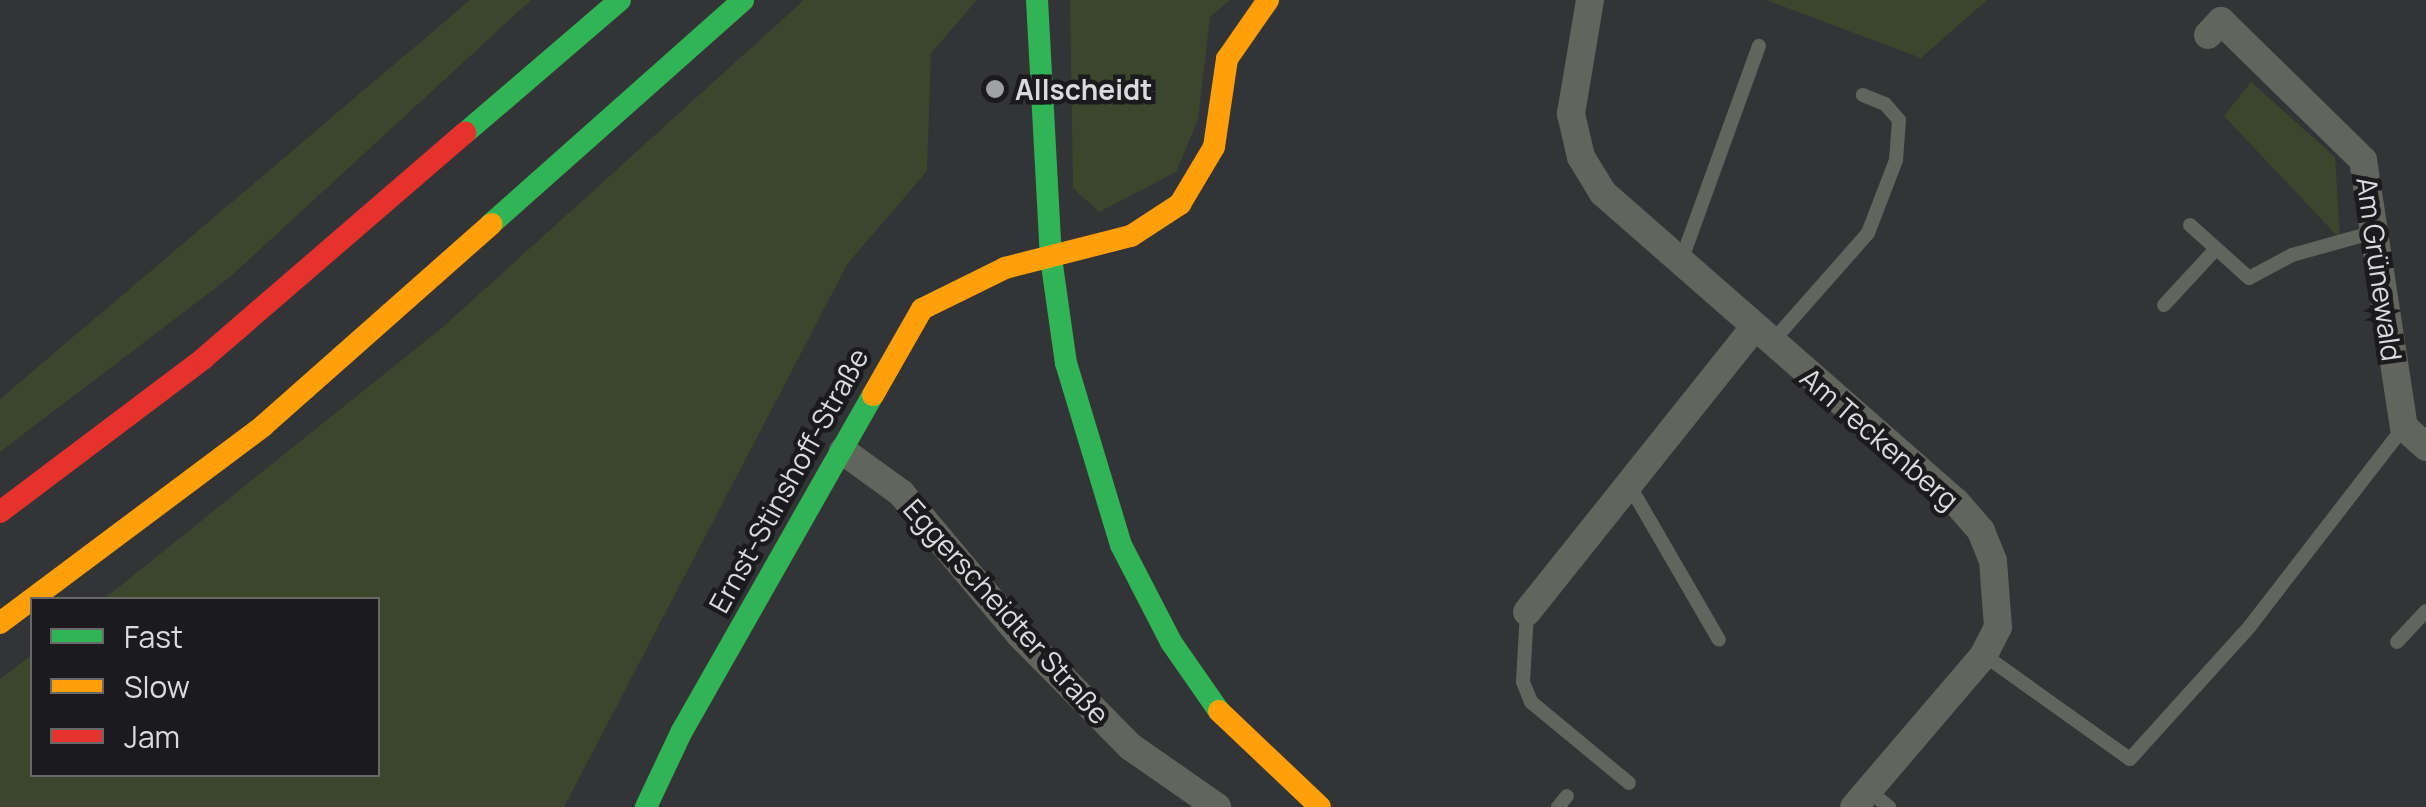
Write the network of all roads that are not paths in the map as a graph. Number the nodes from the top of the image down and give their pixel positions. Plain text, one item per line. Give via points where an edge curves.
1 (620, 0) edge
2 (743, 0) edge
3 (1037, 0) edge
4 (1268, 0) edge
5 (1590, 0) edge
6 (2242, 0) edge
7 (1759, 46) dead end
8 (1864, 95) dead end
9 (2190, 225) dead end
10 (2371, 233) junction
11 (2215, 250) junction
12 (1051, 258) junction
13 (1680, 265) junction
14 (2164, 305) dead end
15 (1763, 335) junction
16 (2404, 427) junction
17 (2426, 447) edge
18 (843, 451) junction
19 (1628, 482) junction
20 (0, 512) edge
21 (35, 597) edge
22 (30, 601) edge
23 (2426, 611) edge
24 (1527, 612) joint
25 (0, 623) edge
26 (1719, 640) dead end
27 (2398, 642) dead end
28 (1984, 654) junction
29 (1629, 784) dead end
30 (1870, 801) edge
31 (1314, 805) edge
32 (646, 807) edge
33 (1217, 807) edge

1 - 20 main road via 204,358
2 - 21 main road via 263,426
3 - 12 main road
4 - 12 main road via 1244,25 1228,59 1214,147 1180,204 1130,236
5 - 13 street, Am Teckenberg via 1571,114 1581,156 1603,193
6 - 10 street, Am Grünewald via 2215,28 2362,160 2371,184
7 - 13 lane
8 - 15 lane via 1886,104 1898,120 1896,160 1868,233
9 - 11 lane
10 - 11 lane via 2292,256 2249,278
10 - 16 street, Am Grünewald
11 - 14 lane
12 - 18 main road, Ernst-Stinshoff-Straße via 979,278 922,308 883,368
12 - 31 main road via 1066,363 1120,545 1172,642 1220,712
13 - 15 street, Am Teckenberg
15 - 19 street
15 - 28 street, Am Teckenberg via 1981,531 2000,593 1998,627
16 - 17 street
16 - 28 lane via 2250,626 2130,759
18 - 32 main road, Ernst-Stinshoff-Straße via 682,730
18 - 33 street, Eggerscheidter Straße via 901,492 1020,635 1132,747
19 - 24 street
19 - 26 lane
22 - 25 main road
23 - 27 lane
24 - 29 lane via 1523,682 1531,702
28 - 30 street, Am Teckenberg

